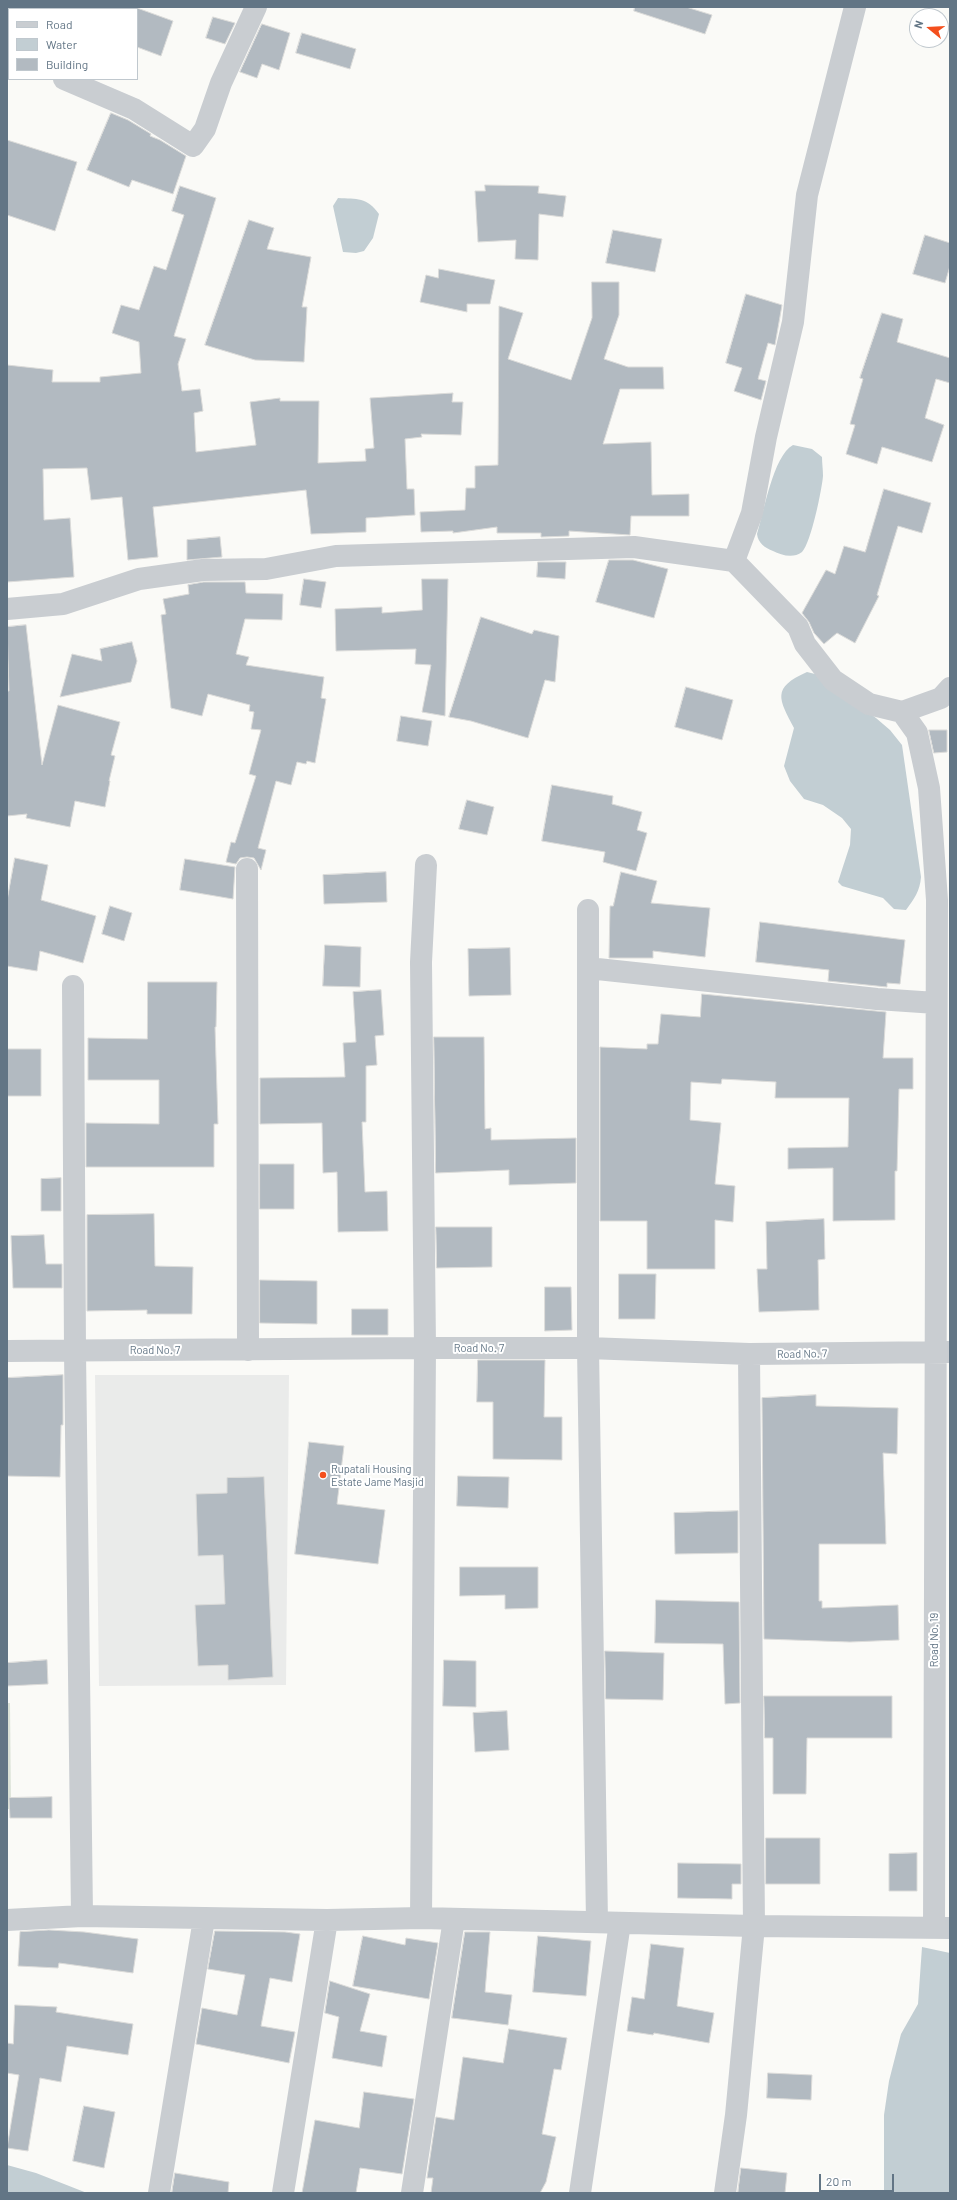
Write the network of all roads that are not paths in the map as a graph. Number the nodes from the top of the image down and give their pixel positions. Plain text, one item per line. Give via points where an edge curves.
1 (256, 7) edge
2 (855, 7) edge
3 (66, 80) edge
4 (734, 561) junction
5 (7, 610) edge
6 (950, 688) edge
7 (902, 712) junction
8 (426, 864) dead end
9 (247, 870) dead end
10 (588, 910) dead end
11 (588, 968) junction
12 (74, 986) dead end
13 (936, 1003) junction
14 (425, 1348) junction
15 (588, 1348) junction
16 (248, 1350) junction
17 (7, 1351) edge
18 (75, 1351) junction
19 (942, 1352) edge
20 (749, 1354) junction
21 (82, 1916) junction
22 (421, 1918) junction
23 (204, 1919) junction
24 (454, 1919) junction
25 (7, 1920) edge
26 (326, 1920) junction
27 (597, 1922) junction
28 (620, 1923) junction
29 (754, 1926) junction
30 (942, 1928) edge
31 (159, 2193) edge
32 (283, 2193) edge
33 (412, 2193) edge
34 (580, 2193) edge
35 (725, 2193) edge

1 - 3 street via 221,83 205,129 193,146 134,109
2 - 4 street via 807,196 793,322 766,437 752,513
4 - 5 street via 634,547 336,556 266,569 203,570 139,579 63,604
4 - 7 street via 798,627 805,644 833,680 869,704
6 - 7 street via 941,698
7 - 13 street, Road No. 19 via 917,733 929,788 937,900
8 - 14 street via 421,962
9 - 16 street
10 - 11 street
11 - 13 street
11 - 15 street
12 - 18 street
13 - 19 street, Road No. 19
14 - 15 street, Road No. 7
14 - 16 street, Road No. 7
14 - 22 street
15 - 20 street, Road No. 7
15 - 27 street
16 - 18 street, Road No. 7
17 - 18 street, Road No. 7
18 - 21 street
19 - 20 street, Road No. 7
19 - 30 street, Road No. 19
20 - 29 street
21 - 23 street
21 - 25 street
22 - 24 street
22 - 26 street
23 - 26 street
23 - 31 street
24 - 27 street
24 - 33 street
26 - 32 street
27 - 28 street
28 - 29 street
28 - 34 street
29 - 30 street
29 - 35 street via 736,2115

